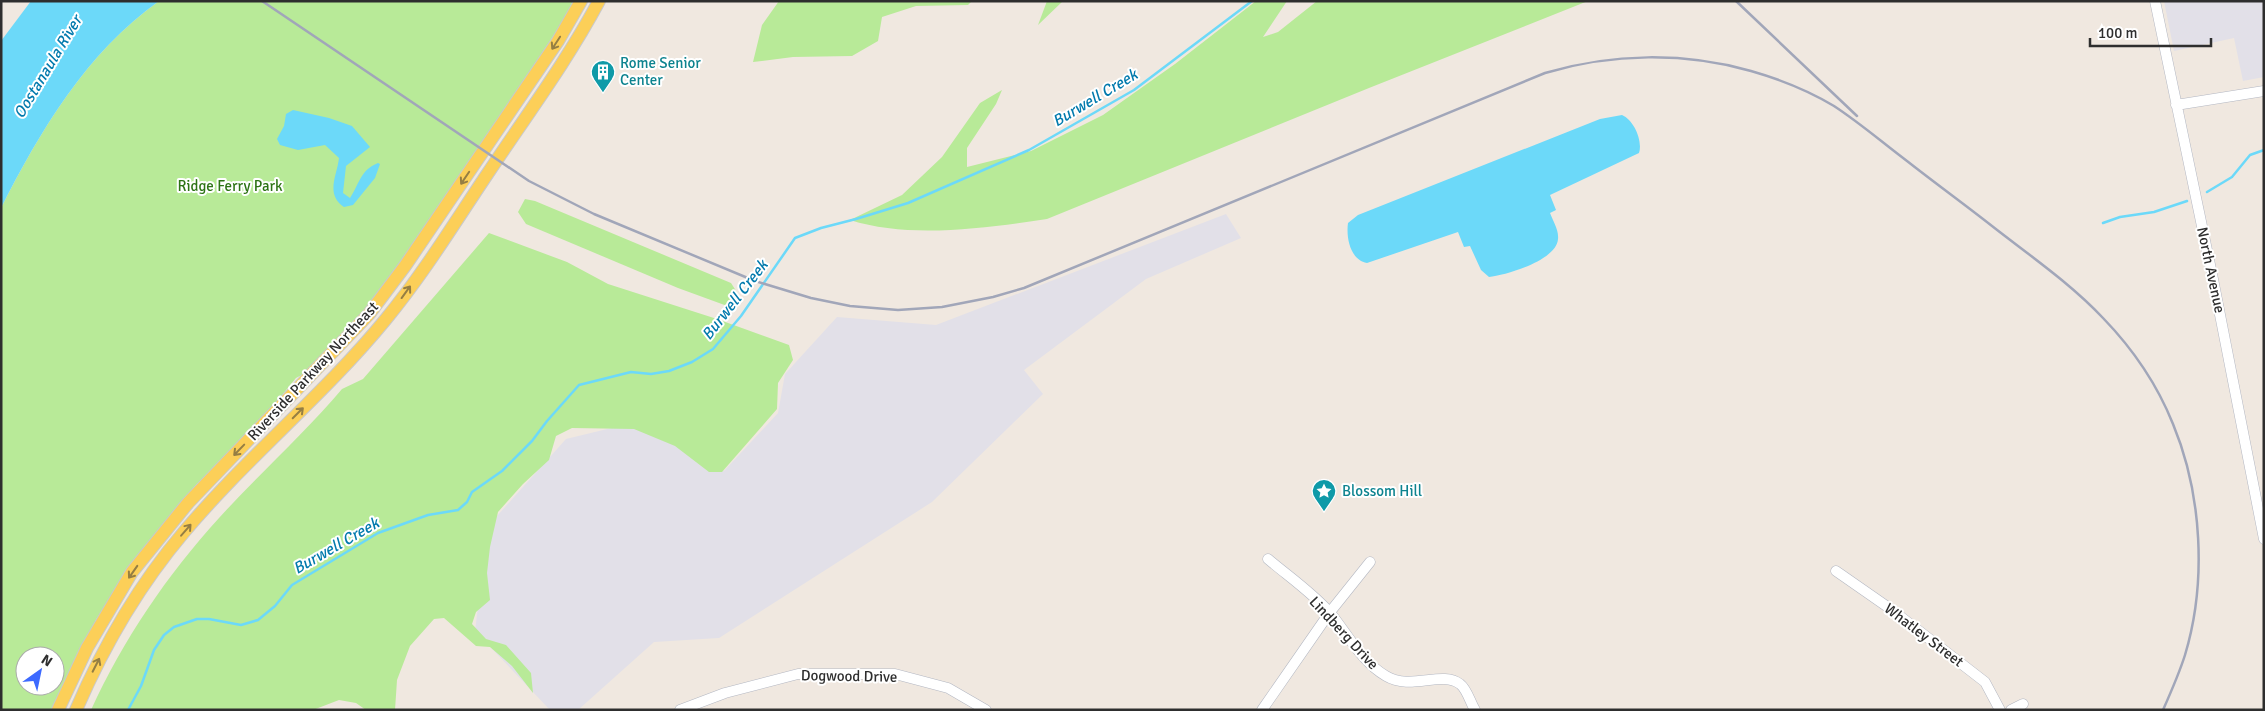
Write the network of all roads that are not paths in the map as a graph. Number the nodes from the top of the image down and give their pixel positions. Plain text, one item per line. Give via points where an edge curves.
1 (582, 1) edge
2 (599, 1) edge
3 (2155, 1) edge
4 (2264, 91) edge
5 (2176, 105) junction
6 (2264, 539) edge
7 (1268, 559) dead end
8 (1370, 562) dead end
9 (1836, 572) dead end
10 (1330, 612) junction
11 (2023, 704) dead end
12 (58, 710) edge
13 (76, 710) edge
14 (680, 710) edge
15 (986, 710) edge
16 (1262, 710) edge
17 (1475, 710) edge
18 (2000, 710) edge
19 (2011, 710) edge

1 -> 12 main road, Riverside Parkway Northeast via 558,42 369,314 188,503 132,572 87,648
13 -> 2 main road, Riverside Parkway Northeast via 118,626 160,562 215,498 387,319 542,93
3 - 5 street, North Avenue
4 - 5 street
5 - 6 street, North Avenue
7 - 10 street, Lindberg Drive
8 - 10 street
9 - 18 street, Whatley Street via 1985,682
10 - 16 street
10 - 17 street, Lindberg Drive via 1365,658 1385,675 1406,683 1447,678 1464,690
11 - 19 street
14 - 15 street, Dogwood Drive via 725,693 798,674 895,674 948,688

